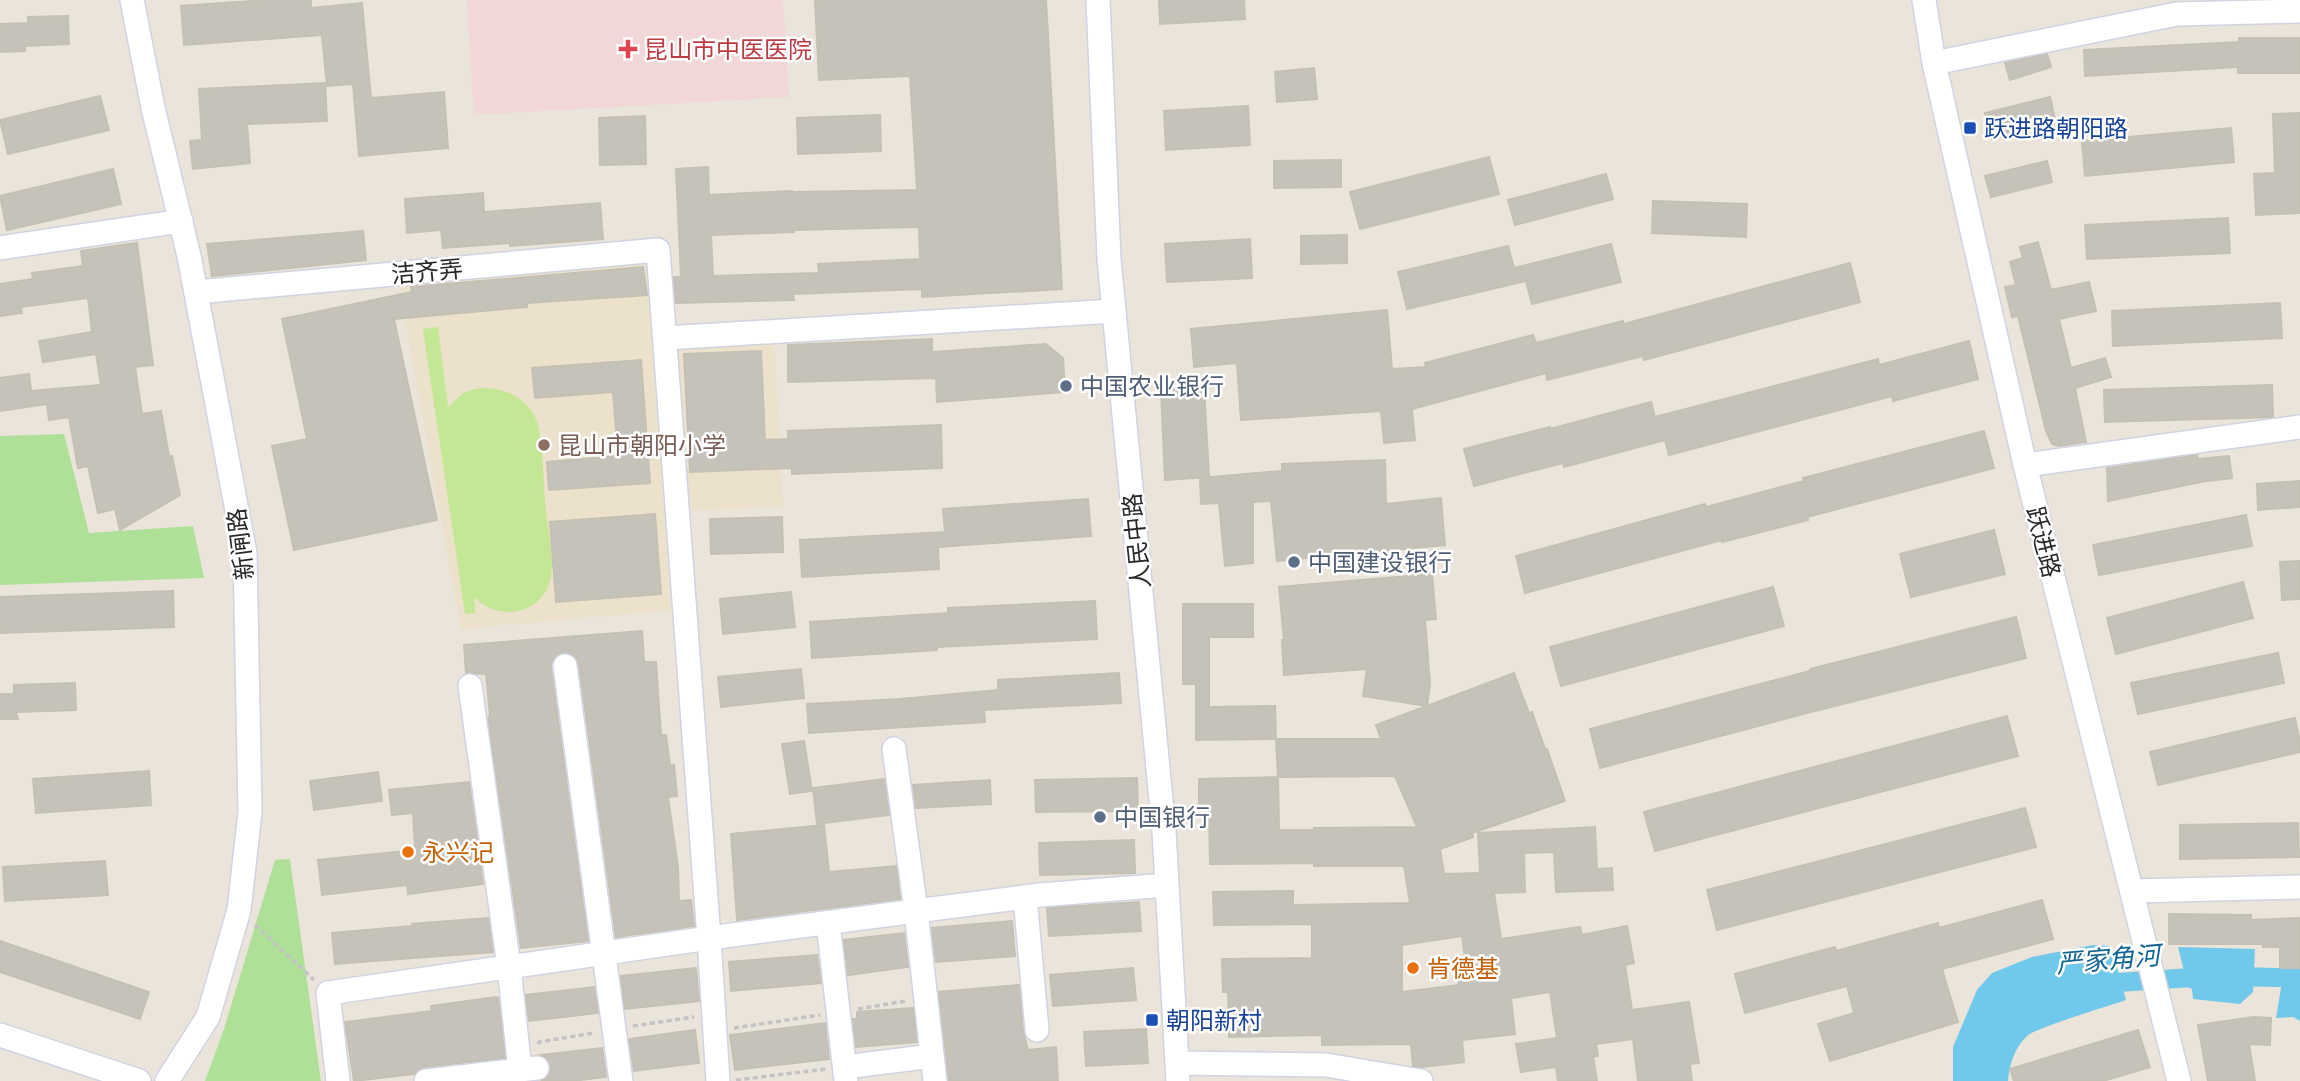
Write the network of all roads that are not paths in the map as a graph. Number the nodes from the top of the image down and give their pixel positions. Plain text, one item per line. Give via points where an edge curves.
1 (132, 0) edge
2 (1098, 0) edge
3 (1924, 0) edge
4 (2300, 11) edge
5 (1934, 63) junction
6 (181, 221) junction
7 (0, 247) edge
8 (196, 292) junction
9 (1114, 311) junction
10 (666, 338) junction
11 (2300, 427) edge
12 (2025, 465) junction
13 (565, 666) dead end
14 (470, 686) dead end
15 (894, 749) dead end
16 (1167, 885) junction
17 (2300, 887) edge
18 (2132, 891) junction
19 (1025, 897) junction
20 (916, 911) junction
21 (828, 923) junction
22 (709, 938) junction
23 (604, 953) junction
24 (509, 967) junction
25 (1037, 1030) dead end
26 (0, 1035) edge
27 (932, 1056) junction
28 (1178, 1072) edge
29 (846, 1074) edge
30 (139, 1081) edge
31 (166, 1081) edge
32 (338, 1081) edge
33 (426, 1081) edge
34 (621, 1081) edge
35 (718, 1081) edge
36 (934, 1081) edge
37 (1421, 1081) edge
38 (2179, 1081) edge

1 - 6 street, 新闸路
2 - 9 street, 人民中路
3 - 5 street, 跃进路
4 - 5 street via 2177,14
5 - 12 street, 跃进路
6 - 7 street
6 - 8 street, 新闸路
8 - 10 street, 洁齐弄 via 658,250
8 - 31 street, 新闸路 via 245,553 250,812 239,910 208,1017
9 - 10 street
9 - 16 street, 人民中路
10 - 22 street
11 - 12 street
12 - 18 street, 跃进路
13 - 23 street
14 - 24 street
15 - 20 street
16 - 19 street
16 - 28 street, 人民中路
17 - 18 street
18 - 38 street, 跃进路
19 - 20 street
19 - 25 street
20 - 21 street
20 - 27 street
21 - 22 street
21 - 29 street
22 - 23 street
22 - 35 street
23 - 24 street
23 - 34 street
24 - 32 street via 328,993
24 - 33 street via 529,1069
26 - 30 street
27 - 29 street
27 - 36 street
28 - 37 street via 1326,1065

